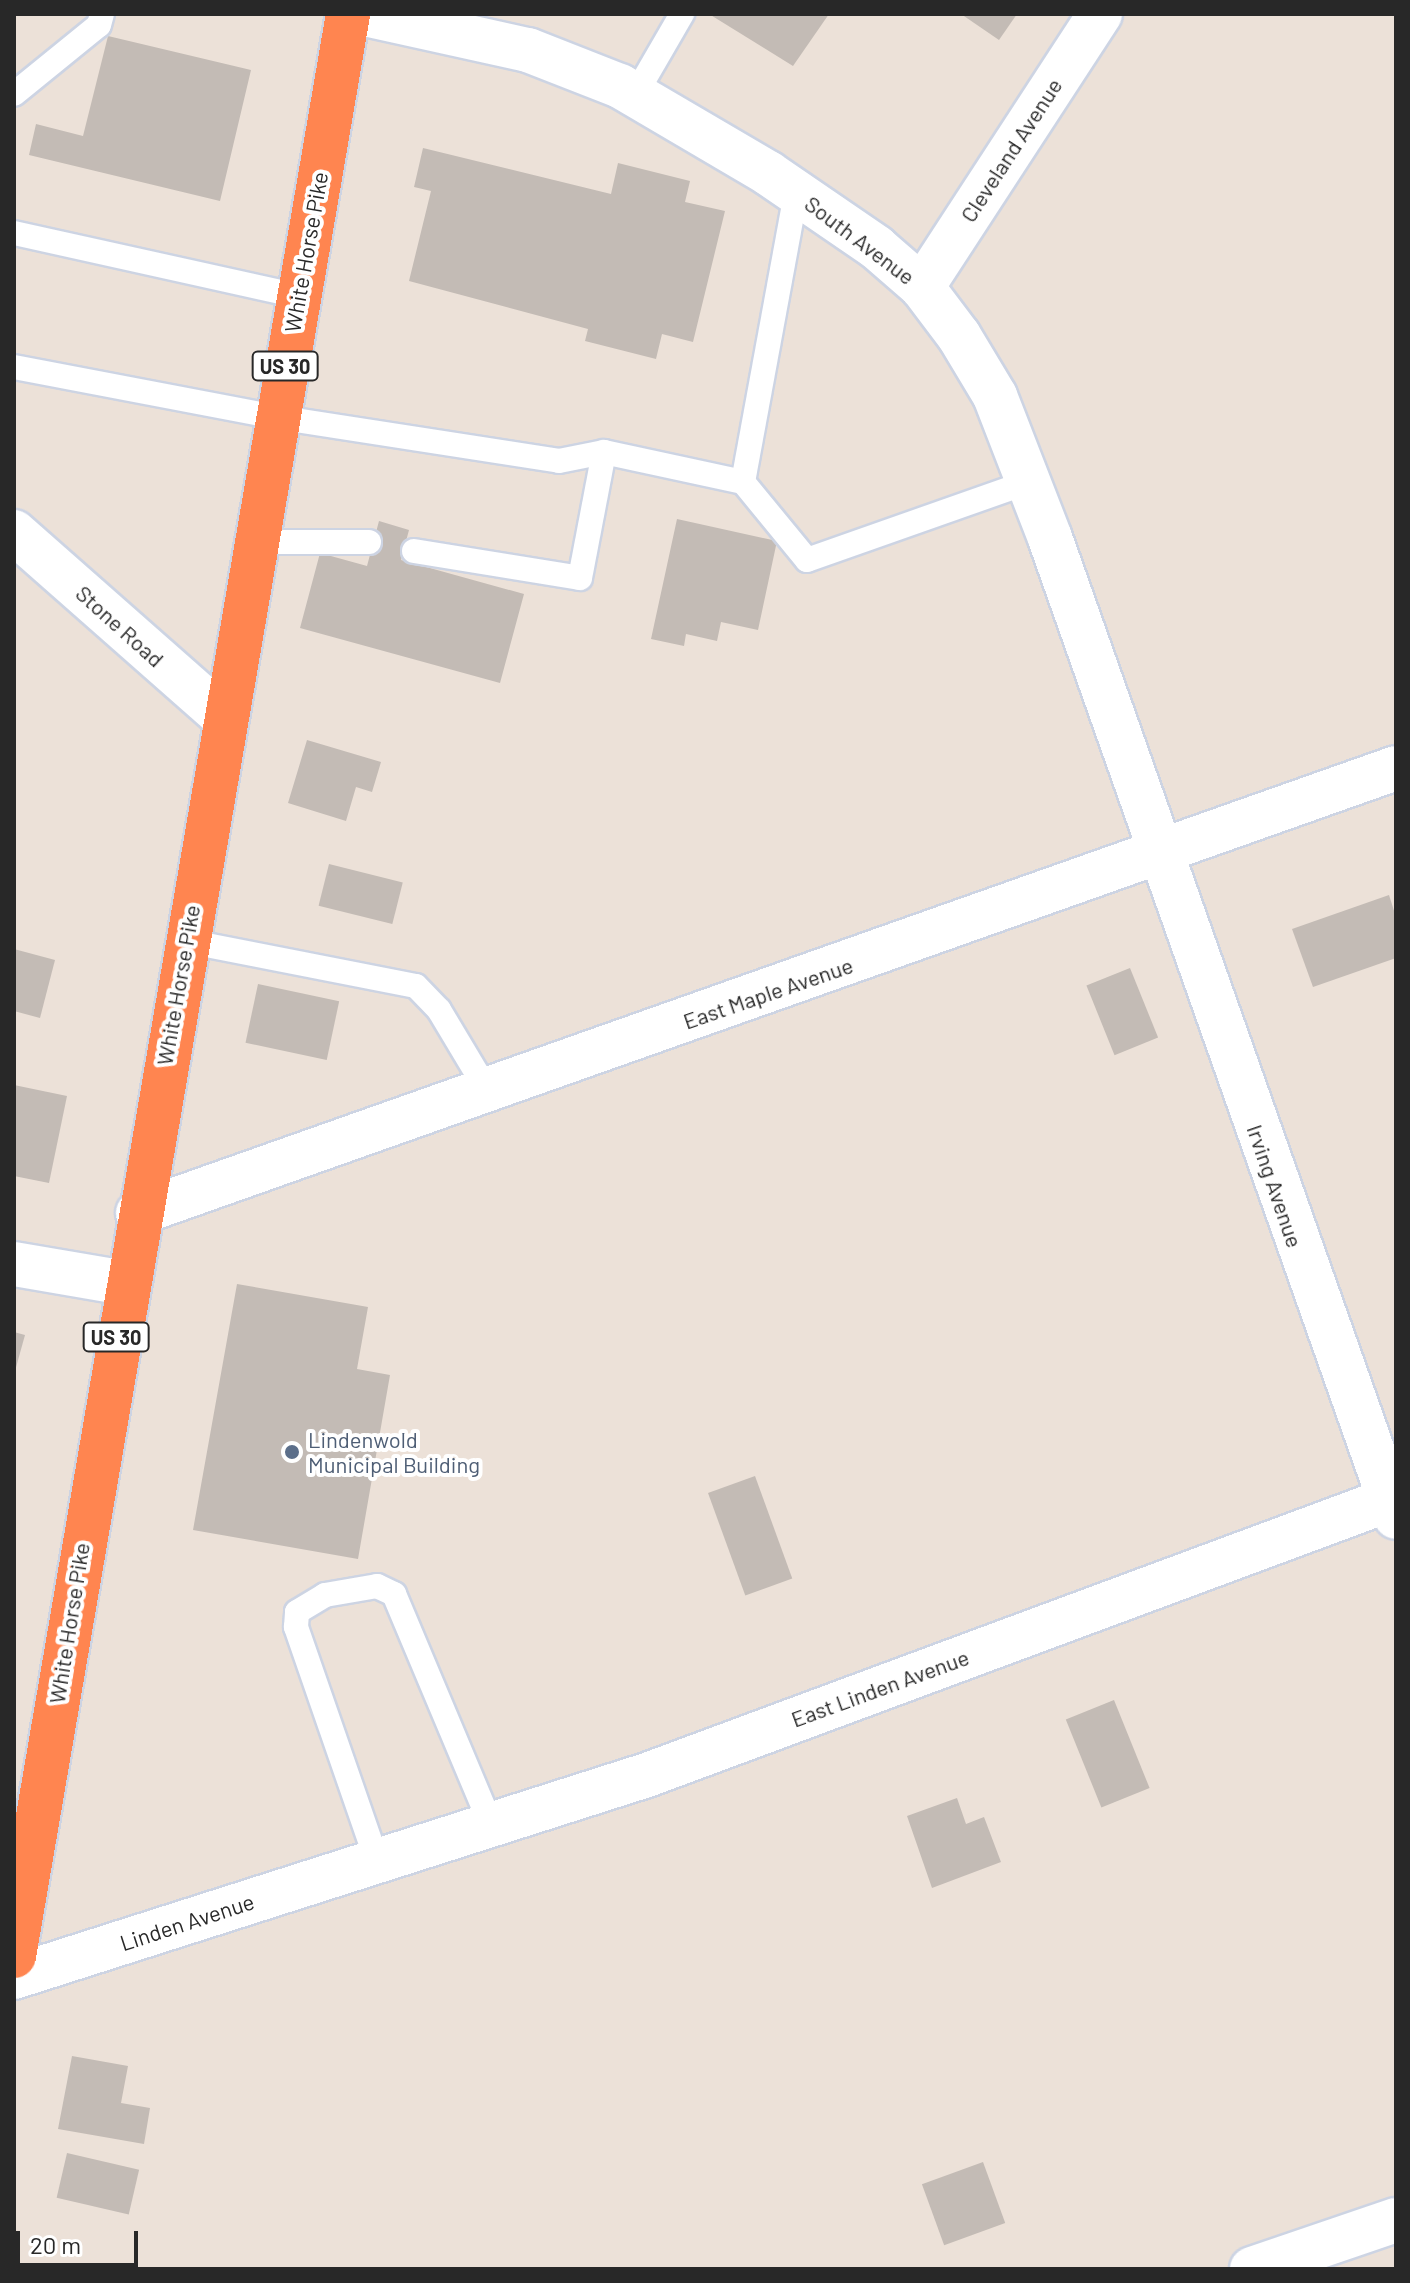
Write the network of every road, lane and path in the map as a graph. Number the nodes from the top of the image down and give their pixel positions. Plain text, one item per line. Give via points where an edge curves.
1 (102, 14) edge
2 (348, 14) edge
3 (365, 14) edge
4 (682, 14) edge
5 (1100, 14) edge
6 (14, 94) edge
7 (635, 95) junction
8 (796, 192) junction
9 (15, 242) edge
10 (922, 287) junction
11 (298, 296) junction
12 (14, 367) edge
13 (276, 417) junction
14 (604, 452) junction
15 (743, 482) junction
16 (1028, 482) junction
17 (14, 532) edge
18 (254, 542) junction
19 (369, 542) dead end
20 (414, 551) dead end
21 (226, 719) junction
22 (1396, 768) edge
23 (1159, 853) junction
24 (186, 941) junction
25 (488, 1092) junction
26 (138, 1213) junction
27 (14, 1264) edge
28 (125, 1283) junction
29 (1394, 1505) edge
30 (491, 1825) junction
31 (369, 1864) junction
32 (14, 1956) edge
33 (14, 1977) edge
34 (1396, 2220) edge
35 (1252, 2269) edge

1 - 6 lane via 99,25
2 - 11 highway, White Horse Pike / US 30
3 - 7 street, South Avenue via 528,50
4 - 7 lane
5 - 10 street, Cleveland Avenue
7 - 8 street, South Avenue
8 - 10 street, South Avenue
8 - 15 lane
9 - 11 lane
10 - 16 street, South Avenue via 995,396
11 - 13 highway, White Horse Pike / US 30
12 - 13 lane
13 - 14 lane via 559,461
13 - 18 highway, White Horse Pike / US 30
14 - 15 lane
14 - 20 lane via 580,578
15 - 16 lane via 807,560
16 - 23 street, South Avenue
17 - 21 street, Stone Road
18 - 19 lane
18 - 21 highway, White Horse Pike / US 30
21 - 24 highway, White Horse Pike / US 30
22 - 23 street, East Maple Avenue
23 - 25 street, East Maple Avenue
23 - 29 street, Irving Avenue
24 - 25 lane via 416,986 439,1010
24 - 26 highway, White Horse Pike / US 30
25 - 26 street, East Maple Avenue
26 - 28 highway, White Horse Pike / US 30
27 - 28 street
28 - 32 highway, White Horse Pike / US 30
29 - 30 street, East Linden Avenue via 647,1775
30 - 31 street, East Linden Avenue
30 - 31 lane via 394,1594 377,1586 325,1595 297,1612 296,1627
31 - 33 street, Linden Avenue
34 - 35 street

